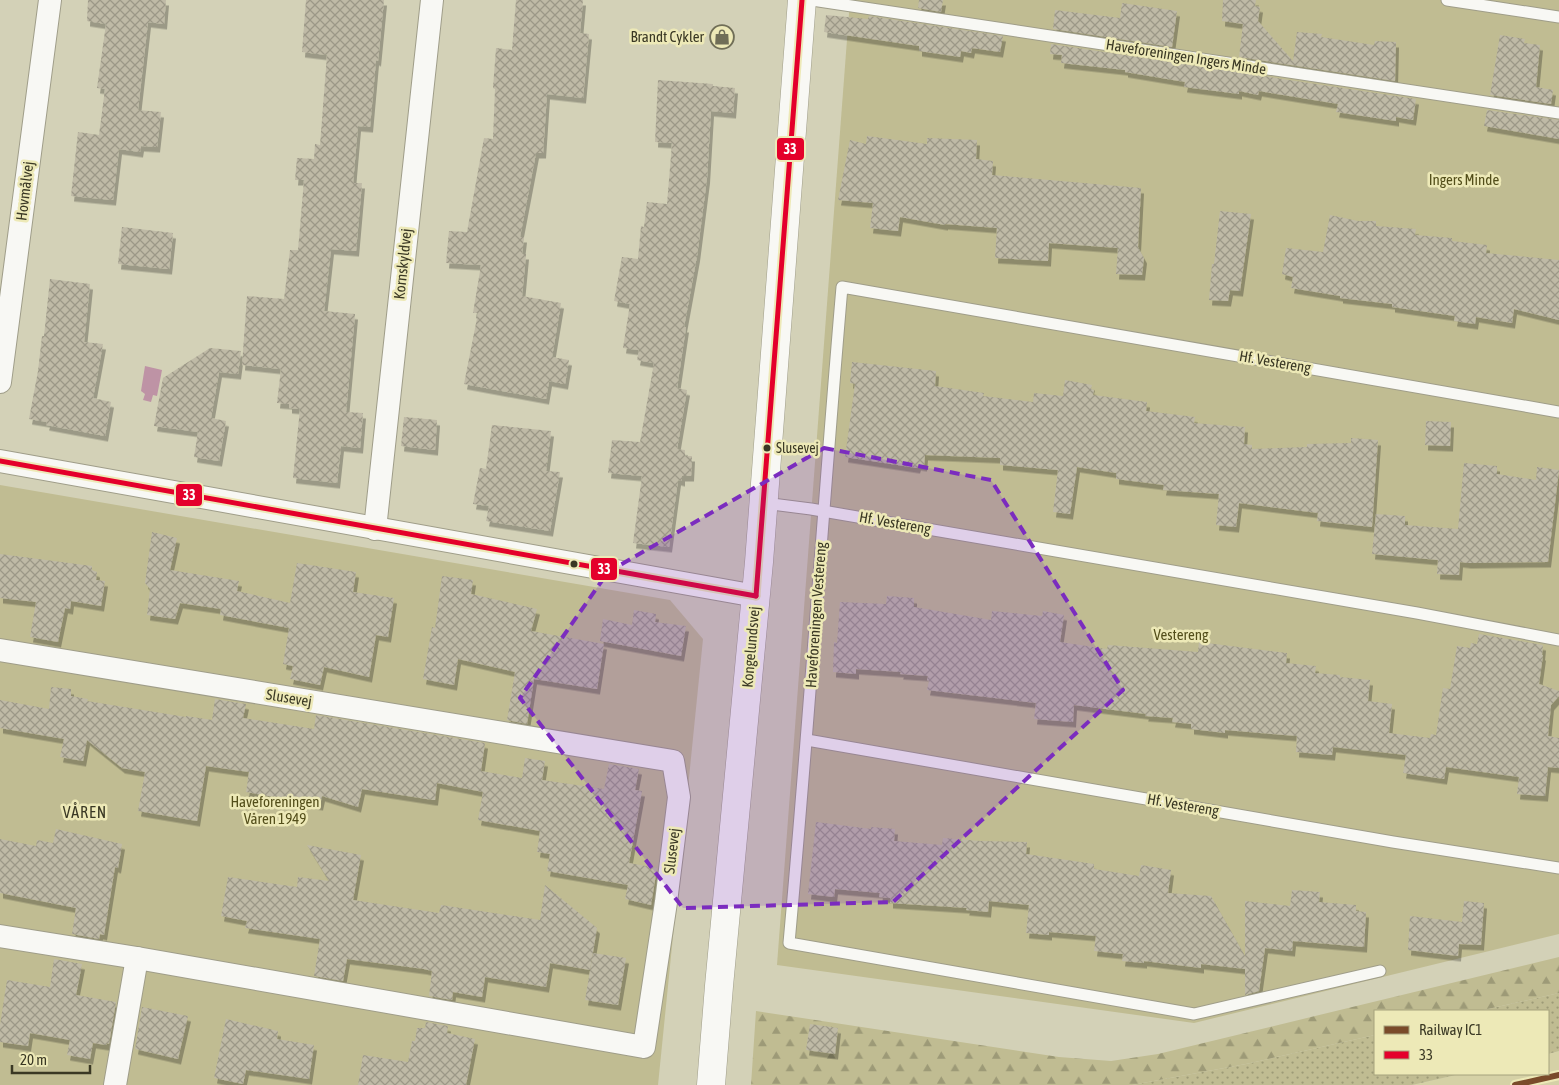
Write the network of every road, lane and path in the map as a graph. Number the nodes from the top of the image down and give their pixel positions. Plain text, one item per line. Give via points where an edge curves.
1 (50, 0) edge
2 (432, 0) edge
3 (802, 0) edge
4 (812, 0) edge
5 (1447, 0) edge
6 (1478, 2) edge
7 (1559, 17) edge
8 (1559, 113) edge
9 (842, 287) joint
10 (0, 382) edge
11 (1559, 412) edge
12 (0, 461) edge
13 (764, 502) junction
14 (823, 511) junction
15 (375, 529) junction
16 (756, 596) junction
17 (1559, 640) edge
18 (0, 650) edge
19 (807, 740) junction
20 (1559, 868) edge
21 (0, 936) edge
22 (137, 958) junction
23 (1380, 972) dead end
24 (115, 1085) edge
25 (711, 1085) edge

1 - 10 street, Hovmålvej
2 - 15 street, Kornskyldvej
3 - 13 street, Kongelundsvej
4 - 8 lane, Haveforeningen Ingers Minde
5 - 6 lane
6 - 7 lane
9 - 11 lane, Hf. Vestereng
9 - 14 lane, Haveforeningen Vestereng
12 - 15 street
13 - 14 lane, Hf. Vestereng
13 - 16 street, Kongelundsvej
14 - 17 lane, Hf. Vestereng via 1417,612
14 - 19 lane, Haveforeningen Vestereng
15 - 16 street
16 - 25 street, Kongelundsvej
18 - 22 street, Slusevej via 673,761 679,797 644,1047
19 - 20 lane, Hf. Vestereng
19 - 23 lane, Haveforeningen Vestereng via 789,943 1194,1014
21 - 22 street, Slusevej
22 - 24 street

